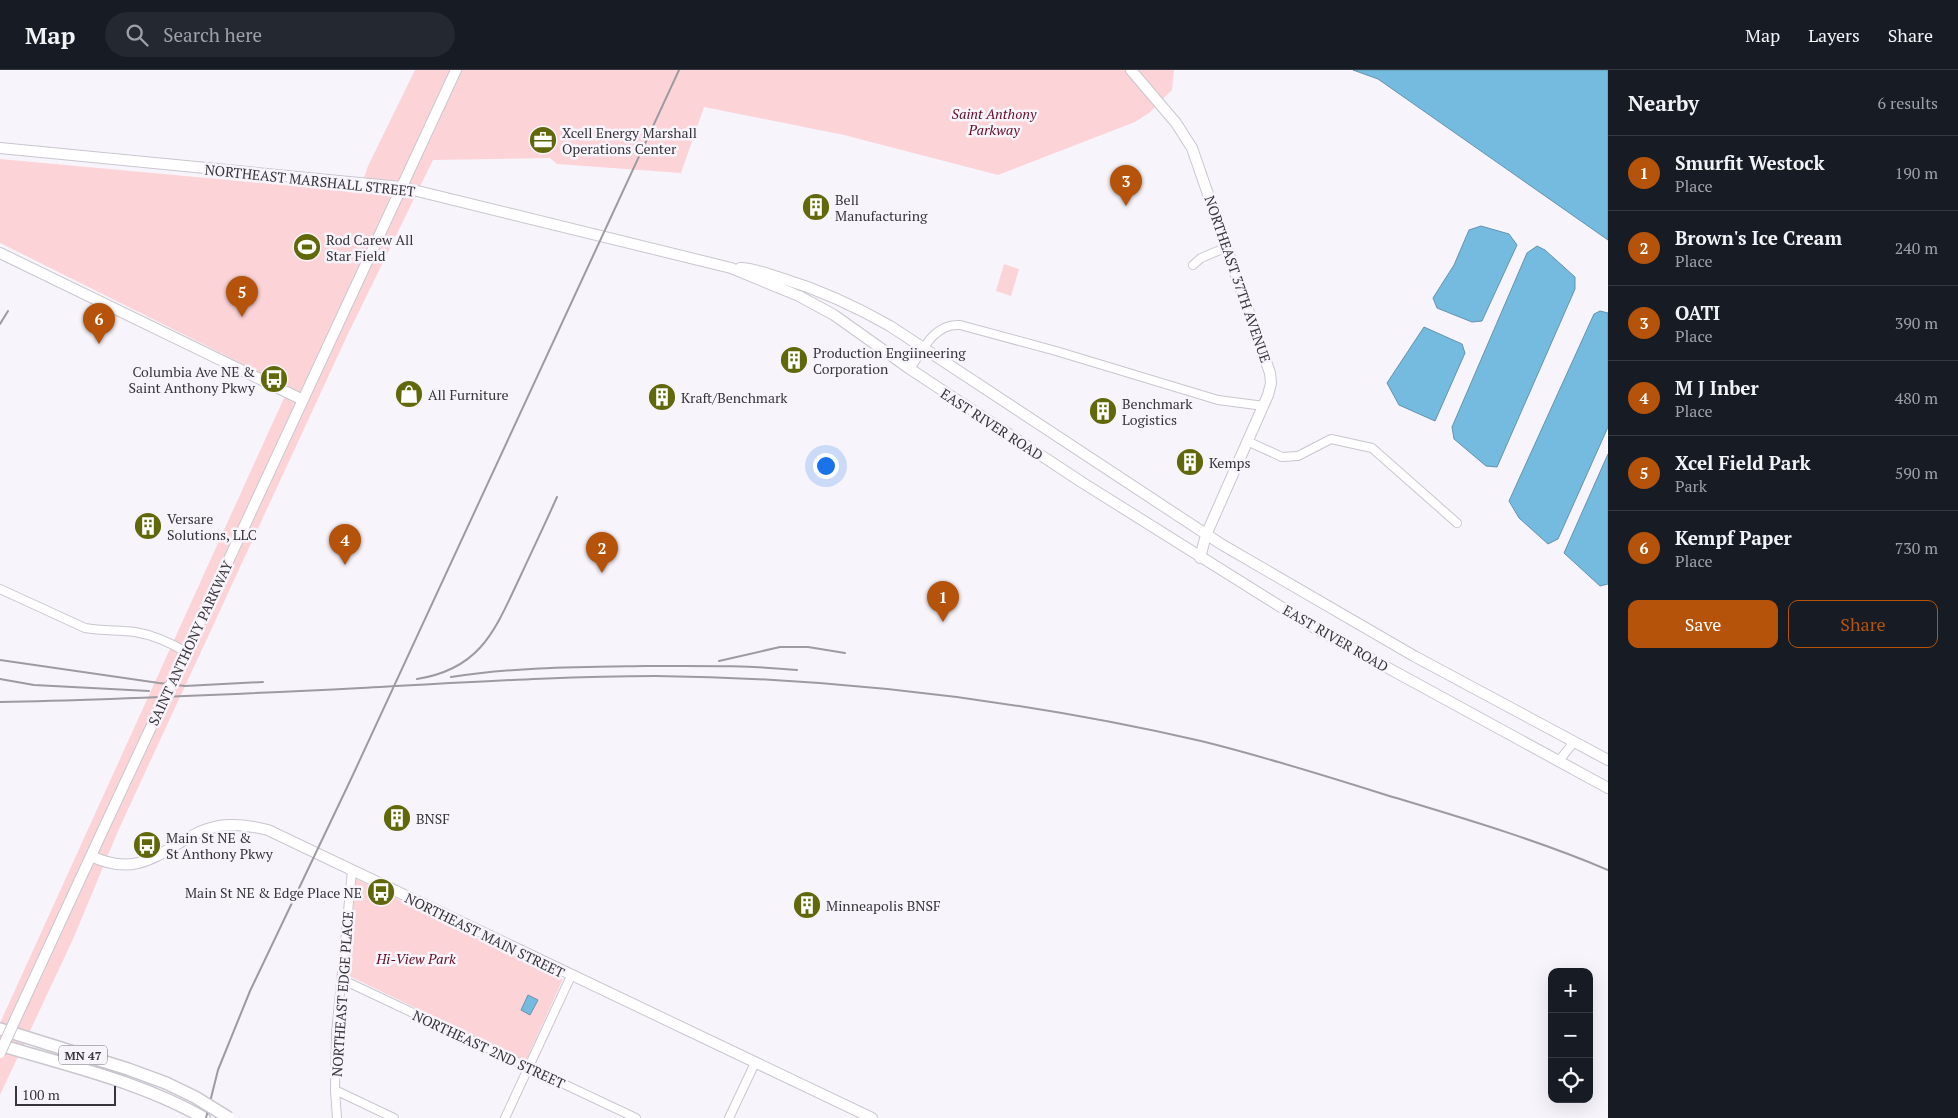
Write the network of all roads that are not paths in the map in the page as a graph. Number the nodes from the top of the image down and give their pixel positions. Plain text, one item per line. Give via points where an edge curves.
1 (456, 70) edge
2 (1131, 70) edge
3 (0, 148) edge
4 (401, 187) junction
5 (1227, 248) junction
6 (0, 253) edge
7 (1193, 265) dead end
8 (731, 268) junction
9 (925, 348) junction
10 (910, 370) junction
11 (303, 400) junction
12 (1264, 406) junction
13 (1247, 441) junction
14 (1457, 523) dead end
15 (1206, 535) junction
16 (1200, 558) junction
17 (0, 589) edge
18 (186, 652) junction
19 (1574, 742) junction
20 (1608, 760) edge
21 (1558, 762) junction
22 (1608, 788) edge
23 (91, 856) junction
24 (352, 871) junction
25 (571, 976) junction
26 (341, 979) junction
27 (0, 1029) edge
28 (0, 1045) edge
29 (0, 1053) edge
30 (755, 1064) junction
31 (528, 1067) junction
32 (334, 1090) junction
33 (204, 1118) edge
34 (229, 1118) edge
35 (336, 1118) edge
36 (394, 1118) edge
37 (505, 1118) edge
38 (636, 1118) edge
39 (729, 1118) edge
40 (872, 1118) edge

1 - 4 street, SAINT ANTHONY PARKWAY
2 - 5 street, NORTHEAST 37TH AVENUE via 1176,123 1192,148
3 - 4 street, NORTHEAST MARSHALL STREET
4 - 8 street, NORTHEAST MARSHALL STREET
4 - 11 street, SAINT ANTHONY PARKWAY
5 - 7 street via 1201,258
5 - 12 street, NORTHEAST 37TH AVENUE via 1270,373 1271,383
6 - 11 street
8 - 9 street, EAST RIVER ROAD via 745,268 819,290 859,308
8 - 10 street, EAST RIVER ROAD via 799,296 834,315
9 - 10 street
9 - 12 street via 934,334 946,326 960,326 1218,400
9 - 15 street, EAST RIVER ROAD
10 - 16 street, EAST RIVER ROAD
11 - 18 street, SAINT ANTHONY PARKWAY
12 - 13 street, NORTHEAST 37TH AVENUE
13 - 14 street via 1282,457 1298,456 1331,439 1372,448
13 - 15 street, NORTHEAST 37TH AVENUE
15 - 16 street, NORTHEAST 37TH AVENUE
15 - 19 street, EAST RIVER ROAD via 1414,656
16 - 21 street, EAST RIVER ROAD via 1313,627
17 - 18 street via 85,628 136,632
18 - 23 street, SAINT ANTHONY PARKWAY, bridge
19 - 20 street, EAST RIVER ROAD
19 - 21 street
21 - 22 street, EAST RIVER ROAD
23 - 24 street, NORTHEAST MAIN STREET via 116,864 136,864 155,858 195,834 218,826 238,824 268,830
23 - 29 street, SAINT ANTHONY PARKWAY, bridge
24 - 25 street, NORTHEAST MAIN STREET
24 - 26 street, NORTHEAST EDGE PLACE
25 - 30 street, NORTHEAST MAIN STREET
25 - 31 street
26 - 31 street, NORTHEAST 2ND STREET
26 - 32 street, NORTHEAST EDGE PLACE
27 - 34 main road, MN 47, bridge via 166,1083
28 - 33 main road, MN 47 via 136,1086
30 - 39 street
30 - 40 street, NORTHEAST MAIN STREET
31 - 37 street
31 - 38 street, NORTHEAST 2ND STREET
32 - 35 street, NORTHEAST EDGE PLACE
32 - 36 street

